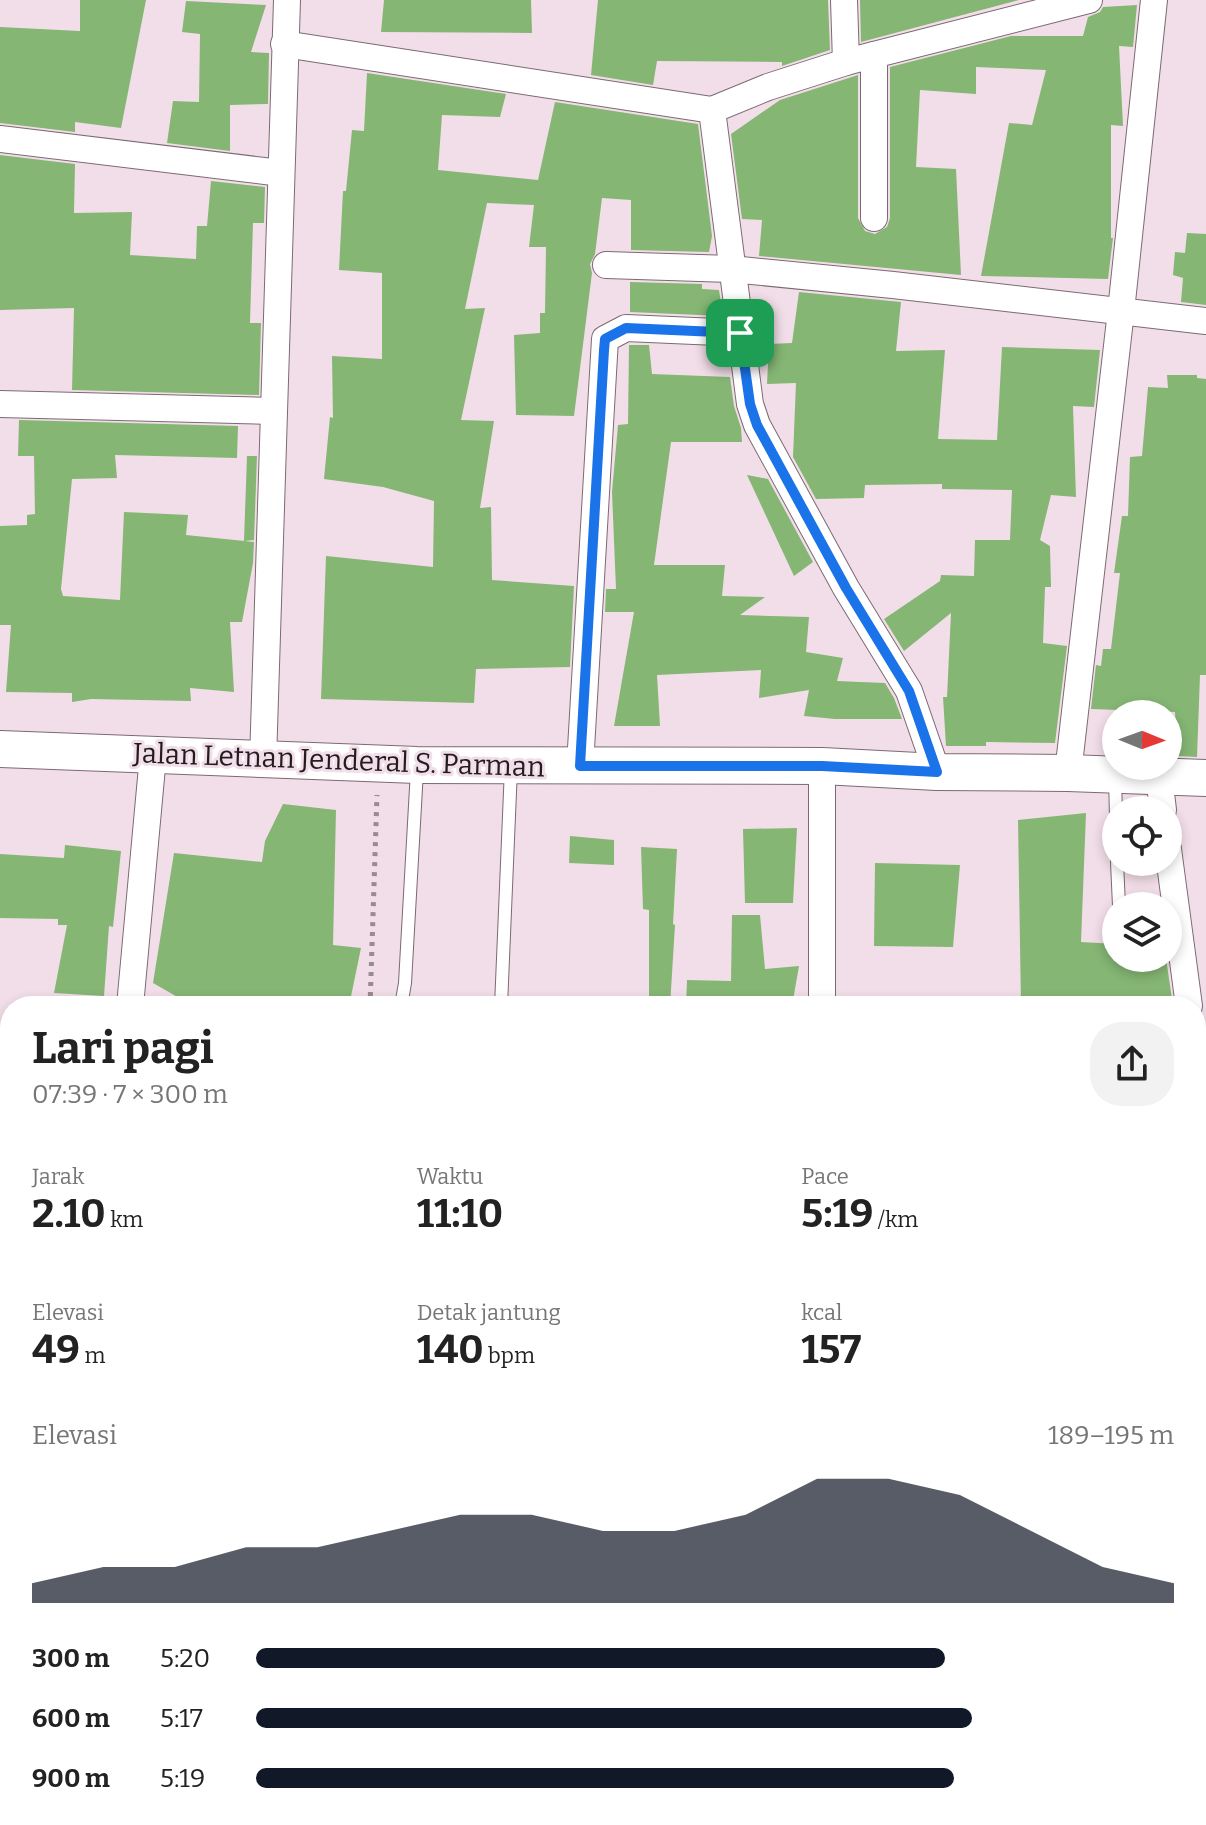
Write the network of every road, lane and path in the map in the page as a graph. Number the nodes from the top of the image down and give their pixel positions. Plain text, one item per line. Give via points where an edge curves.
1 (287, 0) edge
2 (844, 0) edge
3 (1089, 0) edge
4 (1154, 0) edge
5 (284, 44) junction
6 (874, 55) junction
7 (846, 62) junction
8 (712, 110) junction
9 (0, 139) edge
10 (281, 173) junction
11 (874, 218) dead end
12 (606, 265) dead end
13 (731, 269) junction
14 (1121, 311) junction
15 (1206, 321) edge
16 (740, 333) junction
17 (0, 404) edge
18 (273, 411) junction
19 (0, 749) edge
20 (153, 756) junction
21 (263, 761) junction
22 (378, 763) junction
23 (417, 765) junction
24 (511, 765) junction
25 (580, 766) junction
26 (822, 766) junction
27 (937, 772) junction
28 (1068, 773) junction
29 (1102, 774) edge
30 (1206, 778) edge
31 (1128, 780) edge
32 (1161, 794) edge
33 (1172, 876) edge
34 (131, 996) edge
35 (371, 996) edge
36 (403, 996) edge
37 (501, 996) edge
38 (822, 996) edge
39 (1188, 996) edge

1 - 5 street
2 - 7 street
3 - 6 street
4 - 14 street
5 - 8 street
5 - 10 street
6 - 7 street
6 - 11 street
7 - 8 street
8 - 13 street
9 - 10 street
10 - 18 street
12 - 13 street
13 - 14 street
13 - 16 street
14 - 15 street
14 - 28 street
16 - 25 street via 626,328 605,339
16 - 27 street via 757,425 909,691
17 - 18 street
18 - 21 street
19 - 20 main road, Jalan Letnan Jenderal S. Parman
20 - 21 main road, Jalan Letnan Jenderal S. Parman
20 - 34 street
21 - 22 main road, Jalan Letnan Jenderal S. Parman
22 - 23 main road, Jalan Letnan Jenderal S. Parman
22 - 35 path
23 - 24 main road, Jalan Letnan Jenderal S. Parman
23 - 36 lane
24 - 25 main road, Jalan Letnan Jenderal S. Parman
24 - 37 lane
25 - 26 main road, Jalan Letnan Jenderal S. Parman
26 - 27 main road, Jalan Letnan Jenderal S. Parman
26 - 38 street
27 - 28 main road, Jalan Letnan Jenderal S. Parman
28 - 29 main road, Jalan Letnan Jenderal S. Parman
30 - 32 main road, Jalan Letnan Jenderal S. Parman
31 - 32 main road, Jalan Letnan Jenderal S. Parman
33 - 39 street

